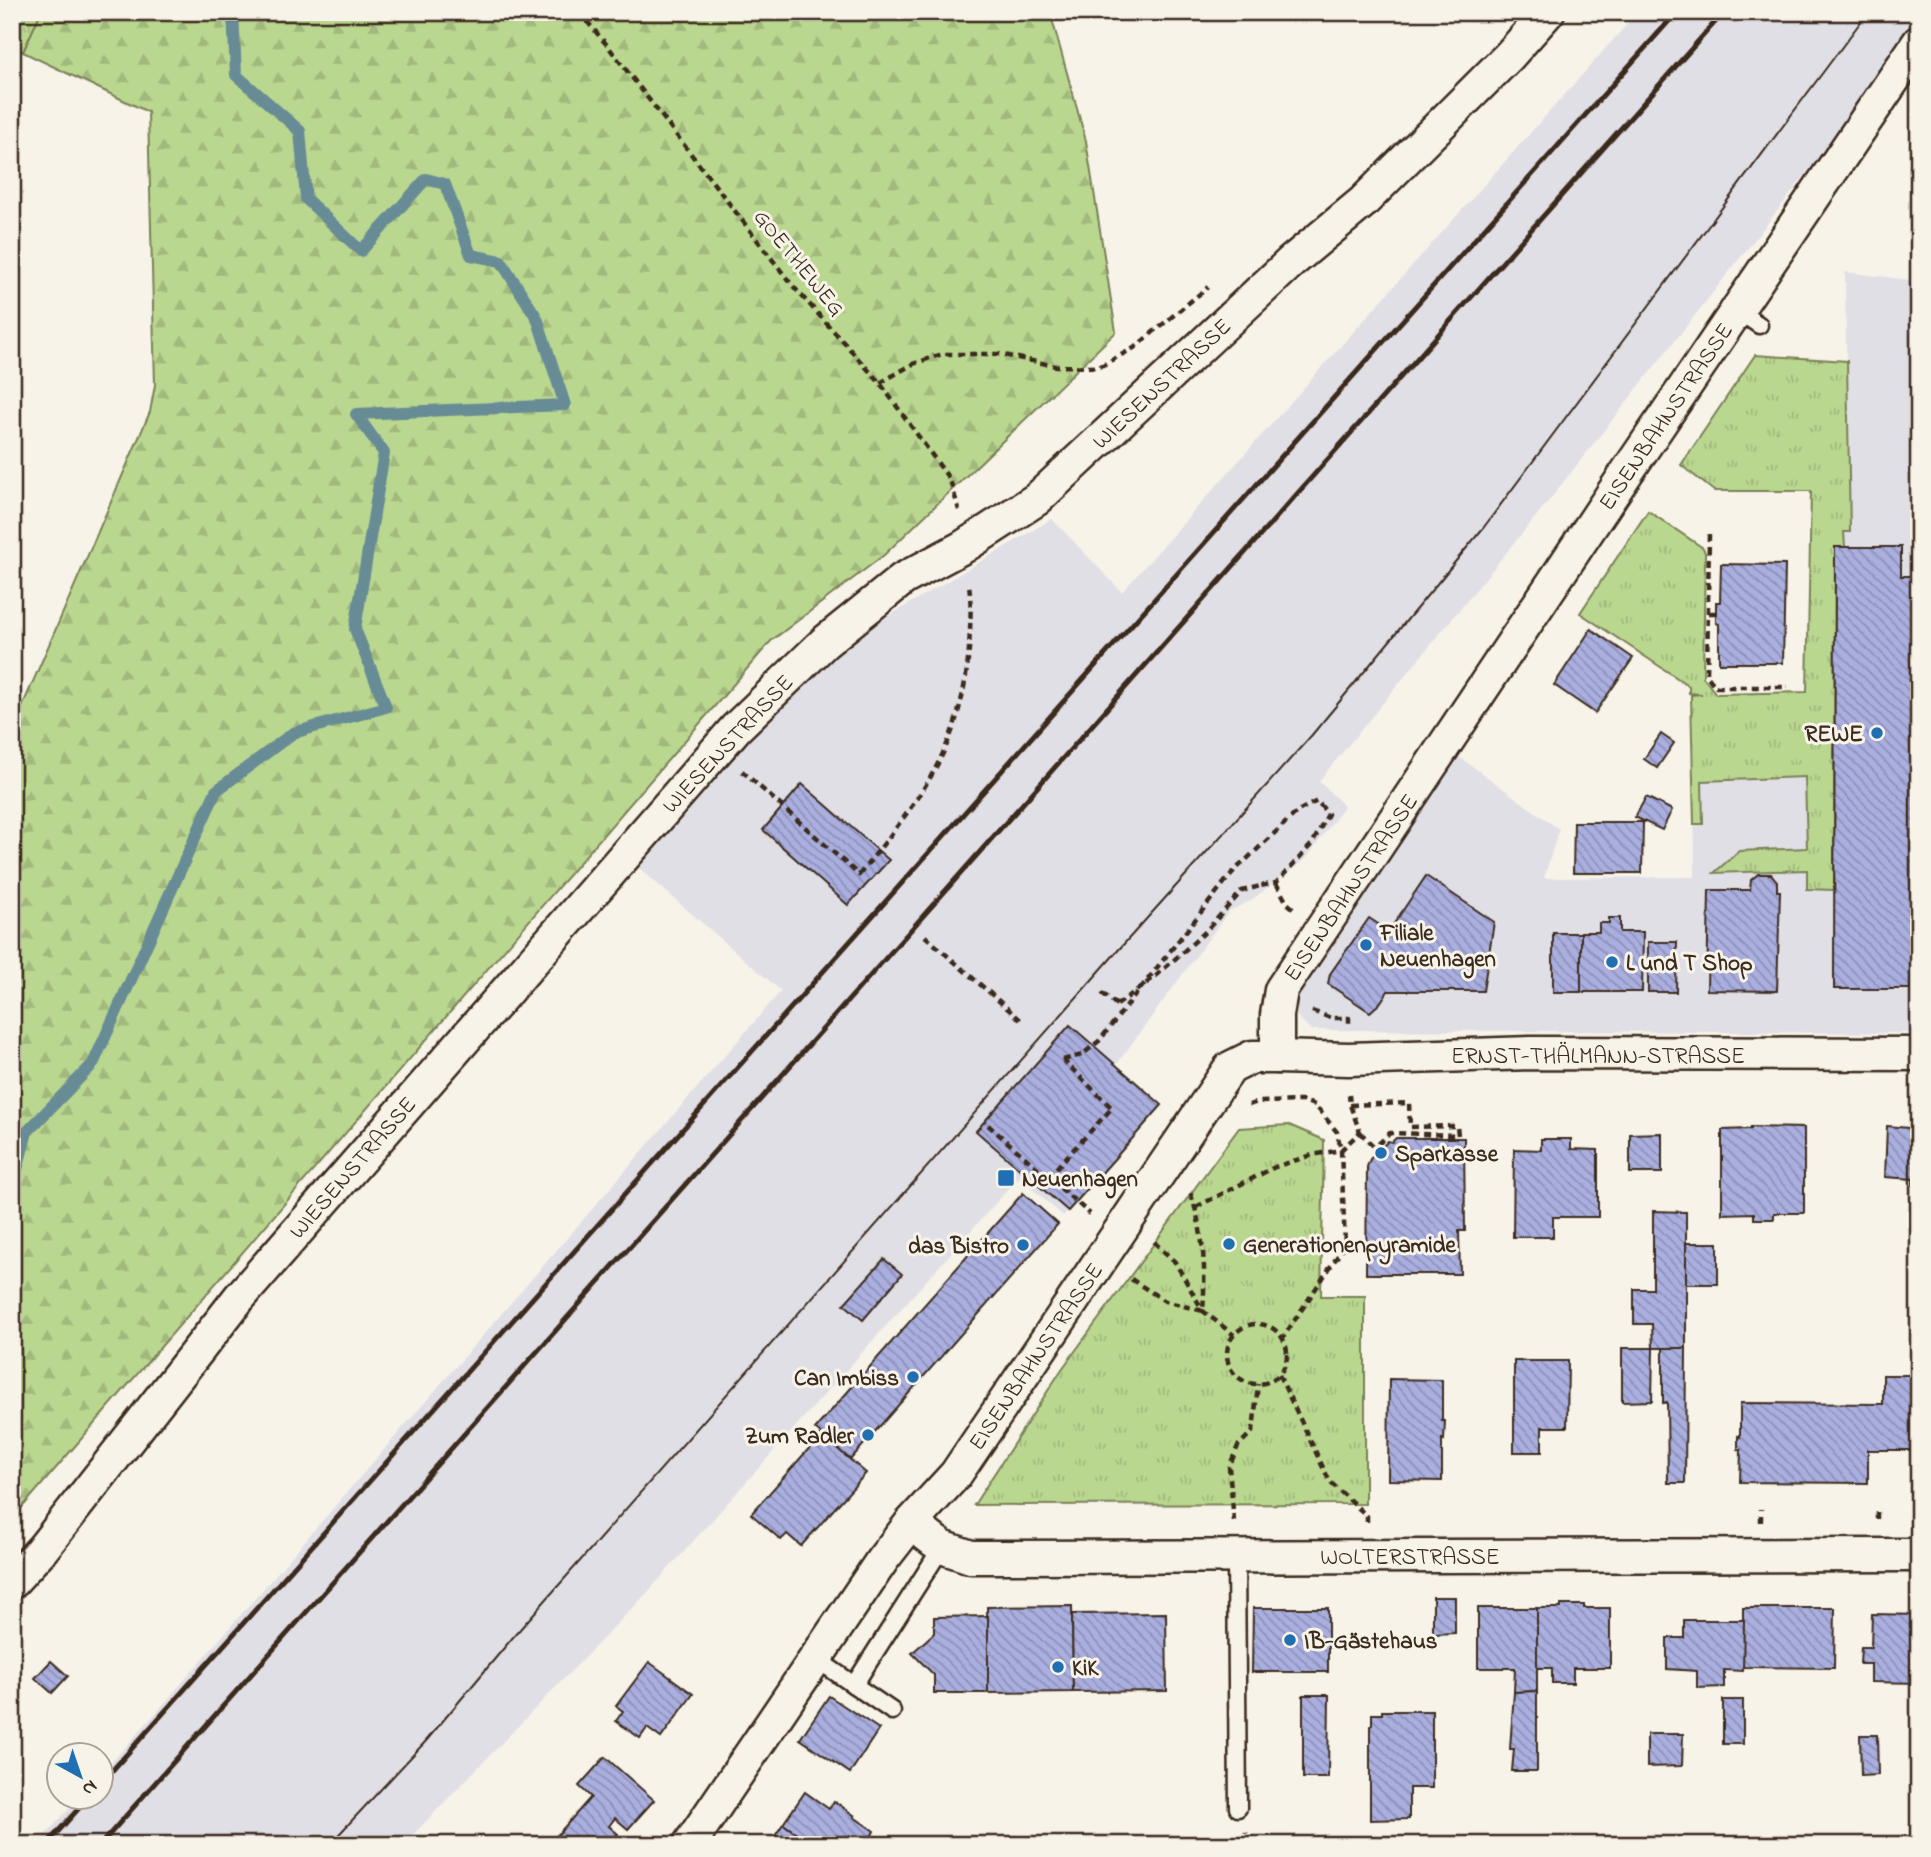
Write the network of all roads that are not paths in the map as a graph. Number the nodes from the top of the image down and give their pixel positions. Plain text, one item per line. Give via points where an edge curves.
1 (1548, 12) edge
2 (1919, 42) edge
3 (1919, 1054) edge
4 (1277, 1057) junction
5 (911, 1523) junction
6 (942, 1547) junction
7 (1919, 1555) edge
8 (1236, 1557) junction
9 (12, 1582) edge
10 (815, 1658) junction
11 (854, 1685) junction
12 (892, 1712) dead end
13 (1238, 1808) dead end
14 (690, 1845) edge

1 - 9 street, WIESENSTRASSE via 1363,202 1291,262 1037,499 903,579 825,642 736,727 239,1298
2 - 4 street, EISENBAHNSTRASSE via 1748,317 1282,990
3 - 4 street, ERNST-THÄLMANN-STRASSE
4 - 5 street, EISENBAHNSTRASSE via 1252,1057 1230,1068 1161,1170 1104,1239 956,1474
5 - 6 street, WOLTERSTRASSE
5 - 10 street, EISENBAHNSTRASSE
6 - 8 street, WOLTERSTRASSE via 971,1557
6 - 11 lane
7 - 8 street, WOLTERSTRASSE
8 - 13 lane
10 - 11 lane
10 - 14 street, EISENBAHNSTRASSE
11 - 12 lane

